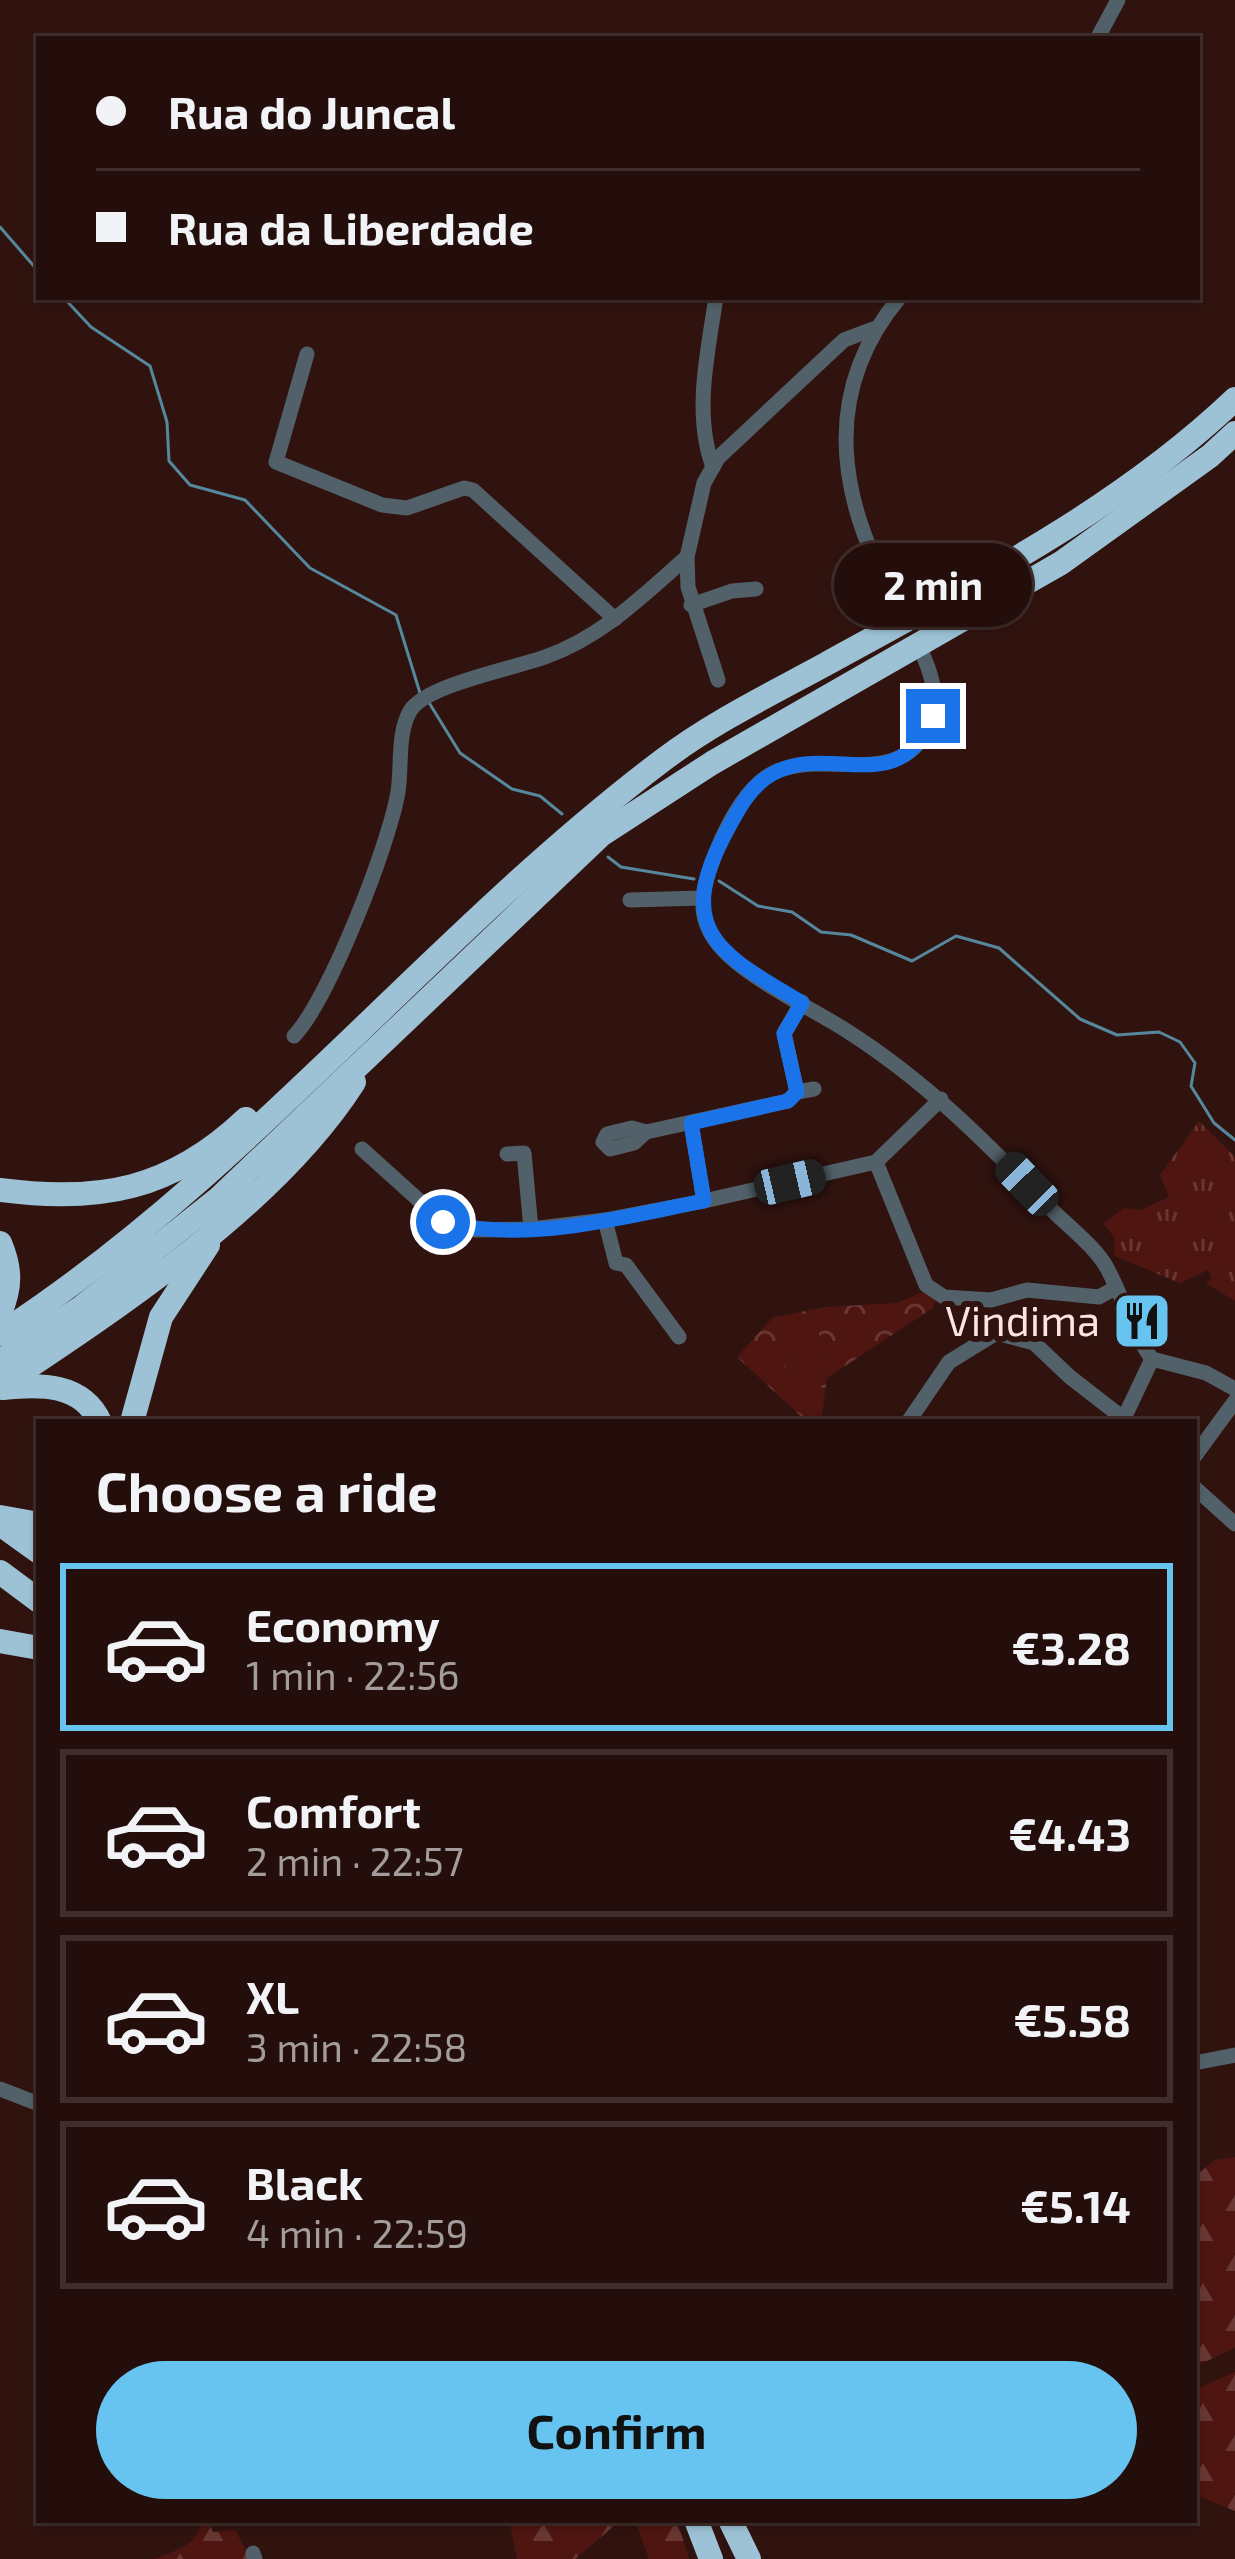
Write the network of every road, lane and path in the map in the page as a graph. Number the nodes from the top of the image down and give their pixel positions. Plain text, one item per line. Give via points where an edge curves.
1 (1118, 0) edge
2 (1099, 36) edge
3 (715, 300) edge
4 (897, 300) edge
5 (873, 329) junction
6 (307, 354) dead end
7 (1235, 399) edge
8 (1235, 433) edge
9 (713, 467) junction
10 (687, 557) junction
11 (756, 589) dead end
12 (691, 605) junction
13 (899, 608) dead end
14 (615, 619) junction
15 (923, 655) dead end
16 (718, 680) dead end
17 (701, 898) junction
18 (630, 900) dead end
19 (802, 1003) junction
20 (294, 1036) dead end
21 (346, 1043) junction
22 (375, 1050) junction
23 (941, 1099) junction
24 (691, 1123) junction
25 (646, 1132) dead end
26 (362, 1150) dead end
27 (522, 1153) dead end
28 (875, 1162) junction
29 (0, 1190) edge
30 (704, 1201) junction
31 (230, 1216) junction
32 (604, 1220) junction
33 (531, 1229) junction
34 (0, 1243) edge
35 (1115, 1288) junction
36 (0, 1313) edge
37 (0, 1334) edge
38 (679, 1337) dead end
39 (1152, 1359) junction
40 (0, 1360) edge
41 (0, 1387) edge
42 (1235, 1389) edge
43 (1235, 1401) edge
44 (97, 1419) edge
45 (133, 1419) edge
46 (910, 1419) edge
47 (1125, 1419) edge
48 (1126, 1419) edge
49 (1197, 1453) edge
50 (1197, 1490) edge
51 (0, 1521) edge
52 (36, 1524) edge
53 (1235, 1524) edge
54 (0, 1544) edge
55 (36, 1550) edge
56 (36, 1569) edge
57 (0, 1572) edge
58 (36, 1599) edge
59 (0, 1641) edge
60 (36, 1647) edge
61 (1235, 2054) edge
62 (1197, 2062) edge
63 (0, 2089) edge
64 (36, 2103) edge
65 (697, 2523) edge
66 (731, 2523) edge
67 (711, 2559) edge
68 (749, 2559) edge

1 - 2 street
3 - 9 street via 704,425
4 - 5 street
5 - 9 street via 844,340
5 - 13 street via 853,384 846,463 856,516
6 - 14 street via 276,462 382,505 406,508 473,490
7 - 21 highway via 1056,537 695,736 587,818
8 - 22 highway via 1061,563 601,835
9 - 10 street
10 - 12 street
10 - 14 street
11 - 12 street
12 - 16 street
14 - 20 street via 560,651 424,697 405,724 393,811 357,914
15 - 17 street via 934,687 923,740 879,766 774,772 736,812
17 - 18 street
17 - 19 street via 710,934 739,964
19 - 23 street
19 - 24 street via 784,1034 806,1090
21 - 29 highway via 301,1067 231,1133 155,1181 80,1195
21 - 37 highway via 208,1176 68,1290
22 - 31 highway via 283,1172
22 - 40 highway via 218,1199 82,1307
23 - 28 street
23 - 35 street via 1107,1267
24 - 25 street
24 - 30 street
26 - 33 street via 443,1222
27 - 33 street
28 - 30 street
28 - 35 street via 926,1285 944,1297 991,1300 1027,1290 1099,1297
30 - 32 street
31 - 41 highway
31 - 45 highway via 161,1317
32 - 33 street
32 - 38 street via 616,1263 626,1265
34 - 36 highway via 9,1265
35 - 39 street
39 - 42 street
39 - 48 street
41 - 44 highway via 34,1384 75,1394
43 - 49 street
46 - 47 street via 949,1362 996,1333 1034,1343
50 - 53 street
51 - 52 highway
51 - 55 highway
54 - 56 highway
57 - 58 highway
59 - 60 highway
61 - 62 street
63 - 64 street
65 - 67 highway
66 - 68 highway

